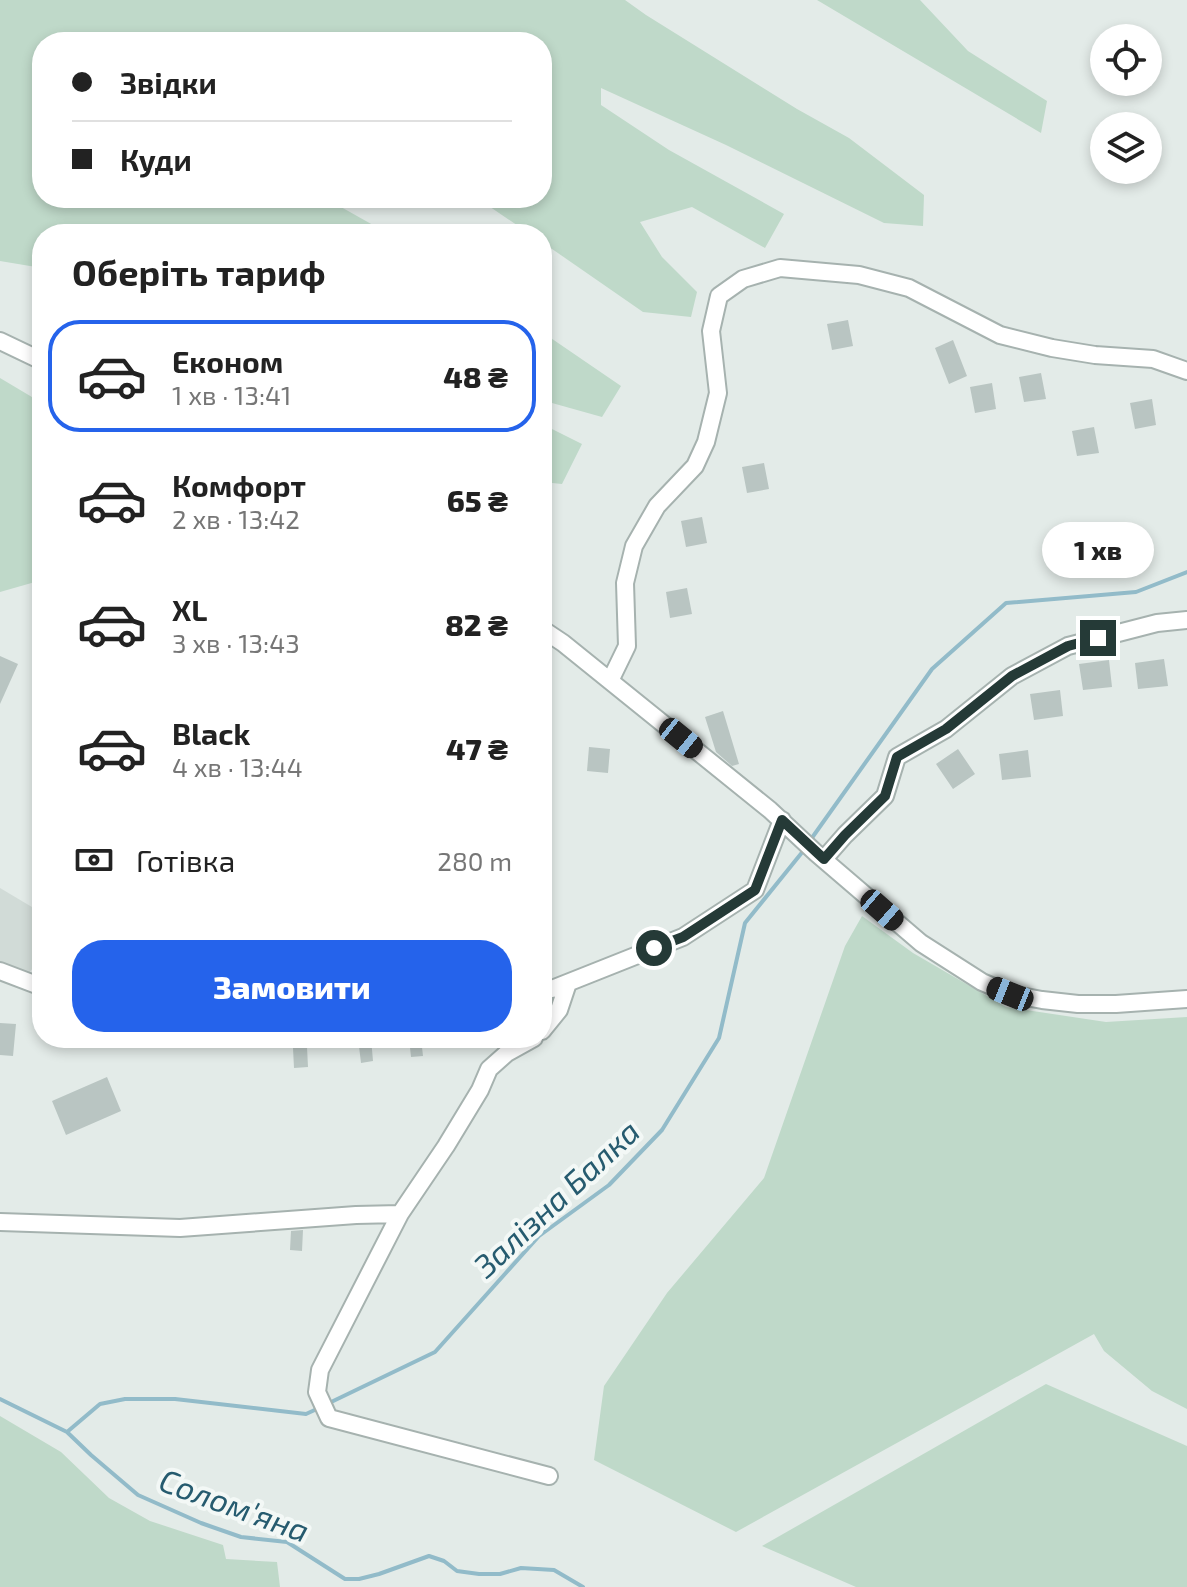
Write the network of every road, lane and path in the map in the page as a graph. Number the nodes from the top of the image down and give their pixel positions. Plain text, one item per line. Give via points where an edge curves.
1 (0, 341) edge
2 (32, 356) edge
3 (1187, 371) edge
4 (1187, 620) edge
5 (552, 636) edge
6 (610, 681) junction
7 (783, 821) junction
8 (820, 855) junction
9 (0, 971) edge
10 (32, 983) edge
11 (568, 983) junction
12 (552, 989) edge
13 (1187, 999) edge
14 (552, 1019) edge
15 (516, 1048) edge
16 (400, 1214) junction
17 (0, 1222) edge
18 (549, 1476) dead end

1 - 2 street
3 - 6 street via 1153,359 1095,355 1000,335 909,288 859,275 780,268 743,279 719,296 711,331 718,393 706,442 695,466 657,506 634,546 625,583 627,646
4 - 8 street via 1068,646 1012,676 946,729 897,757 885,796
5 - 6 street
6 - 7 street
7 - 8 street
7 - 11 street via 755,890 683,937
8 - 13 street via 921,943 1010,994 1078,1004
9 - 10 street
11 - 12 street
11 - 14 street
15 - 16 street via 489,1069
16 - 17 street via 180,1228
16 - 18 street via 320,1370 319,1397 327,1415

